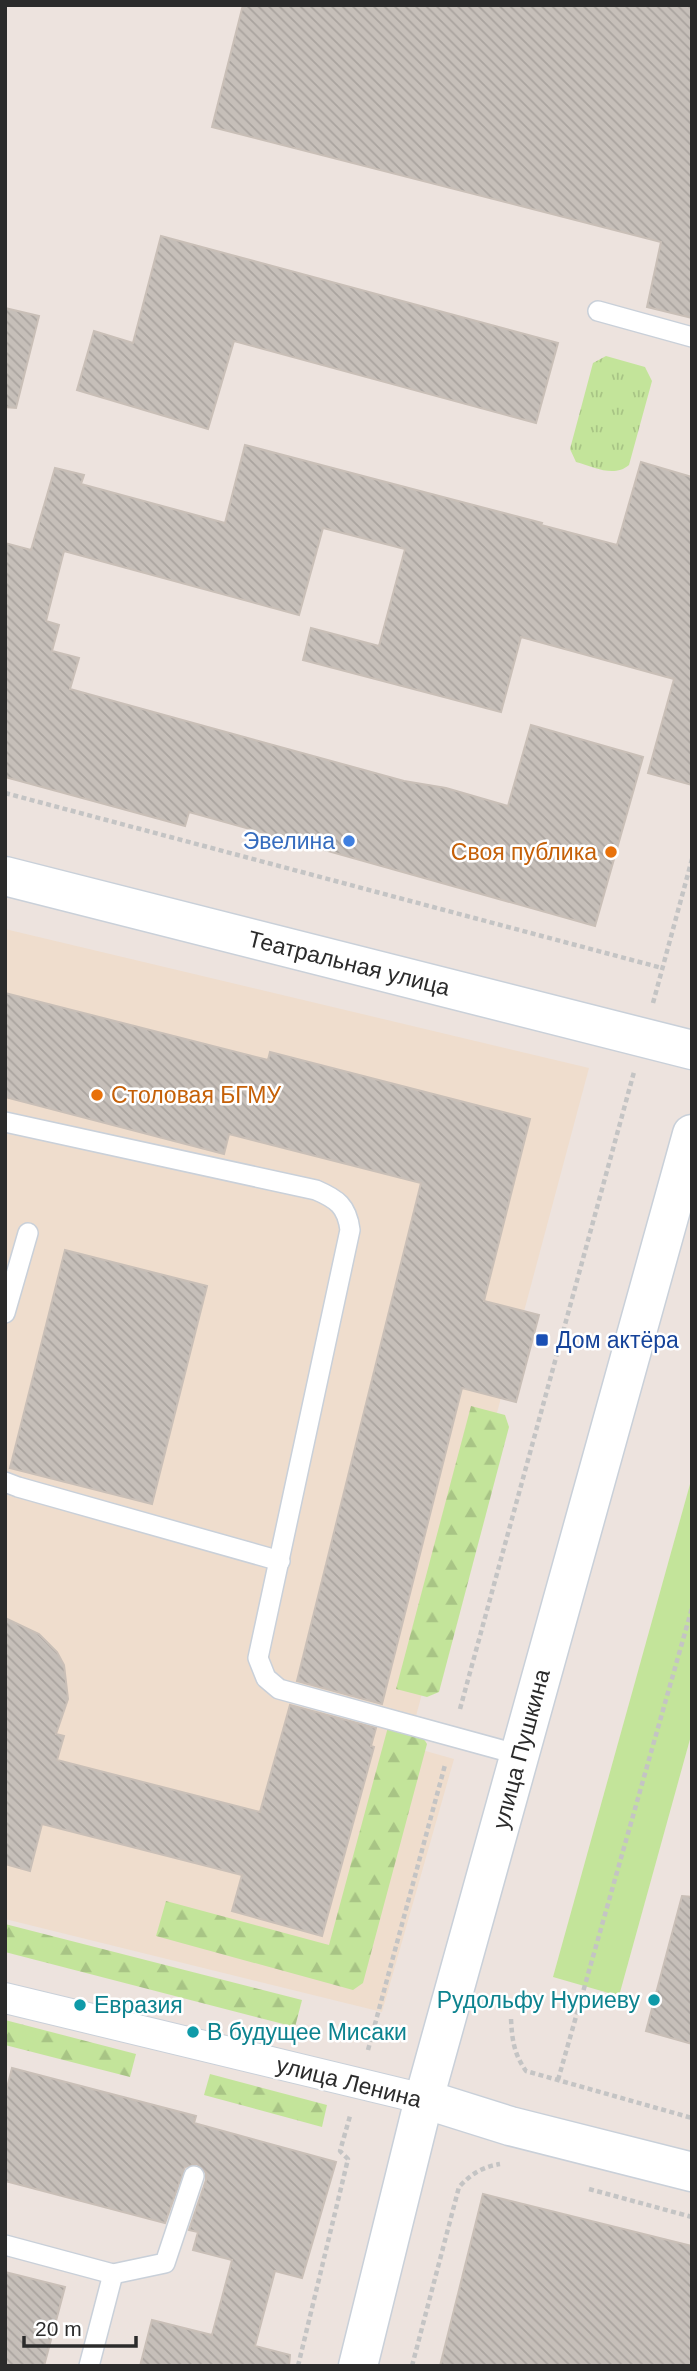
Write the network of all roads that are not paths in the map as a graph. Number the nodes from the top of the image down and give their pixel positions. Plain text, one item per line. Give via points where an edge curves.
1 (598, 311) dead end
2 (692, 337) edge
3 (5, 876) edge
4 (692, 1050) edge
5 (5, 1122) edge
6 (692, 1134) edge
7 (28, 1233) dead end
8 (5, 1313) edge
9 (5, 1482) edge
10 (280, 1561) junction
11 (520, 1755) junction
12 (5, 1998) edge
13 (424, 2099) junction
14 (692, 2172) edge
15 (194, 2176) dead end
16 (5, 2245) edge
17 (113, 2274) junction
18 (89, 2366) edge
19 (358, 2366) edge

1 - 2 lane
3 - 4 main road, Театральная улица
5 - 10 lane via 316,1191 337,1199 348,1214 350,1230
6 - 11 main road, улица Пушкина
7 - 8 lane
9 - 10 lane
10 - 11 lane via 258,1658 266,1678 279,1689
11 - 13 main road, улица Пушкина
12 - 13 street, улица Ленина
13 - 14 main road, улица Ленина
13 - 19 main road, улица Пушкина
15 - 17 lane via 165,2263
16 - 17 lane
17 - 18 lane

